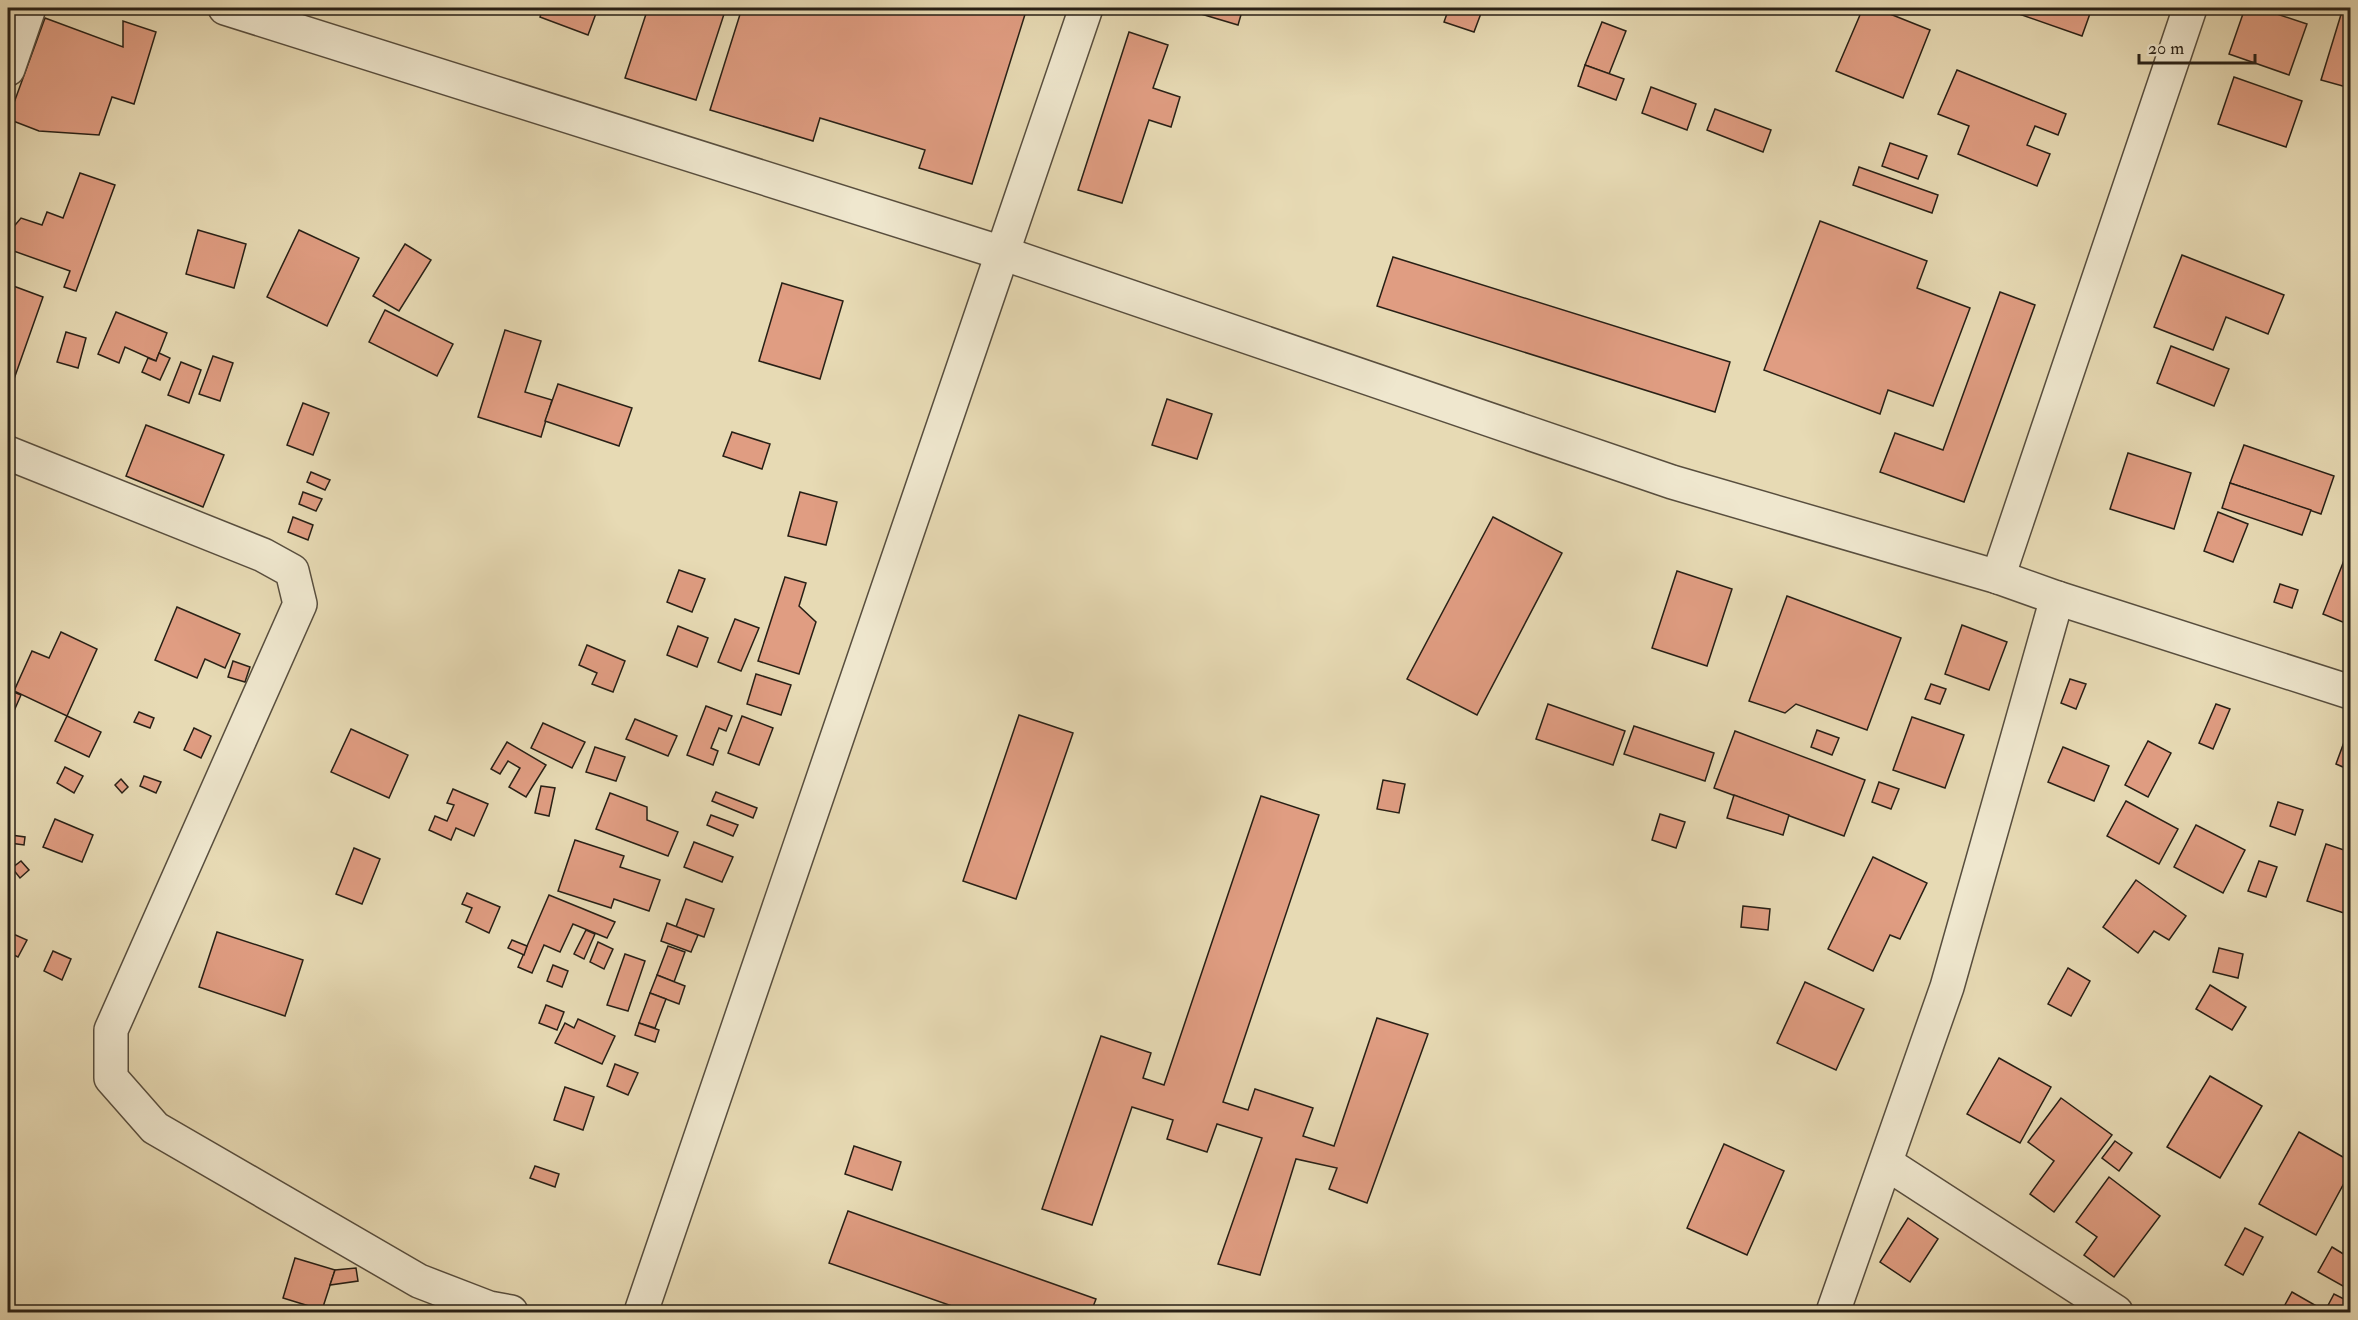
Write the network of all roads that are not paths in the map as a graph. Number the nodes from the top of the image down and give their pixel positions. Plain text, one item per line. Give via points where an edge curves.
1 (28, 8) edge
2 (225, 8) edge
3 (1086, 8) edge
4 (2190, 8) edge
5 (8, 69) edge
6 (1002, 253) junction
7 (8, 453) edge
8 (1998, 577) junction
9 (2056, 598) junction
10 (2350, 692) edge
11 (1886, 1163) junction
12 (511, 1312) edge
13 (641, 1312) edge
14 (1833, 1312) edge
15 (2116, 1312) edge

1 - 5 street
2 - 6 street
3 - 6 street
4 - 8 street
6 - 8 street via 1672,482
6 - 13 street
7 - 12 street via 264,555 292,572 300,604 111,1029 111,1078 155,1128 165,1134 419,1281 489,1308
8 - 9 street
9 - 10 street
9 - 11 street via 1947,987
11 - 14 street
11 - 15 street

